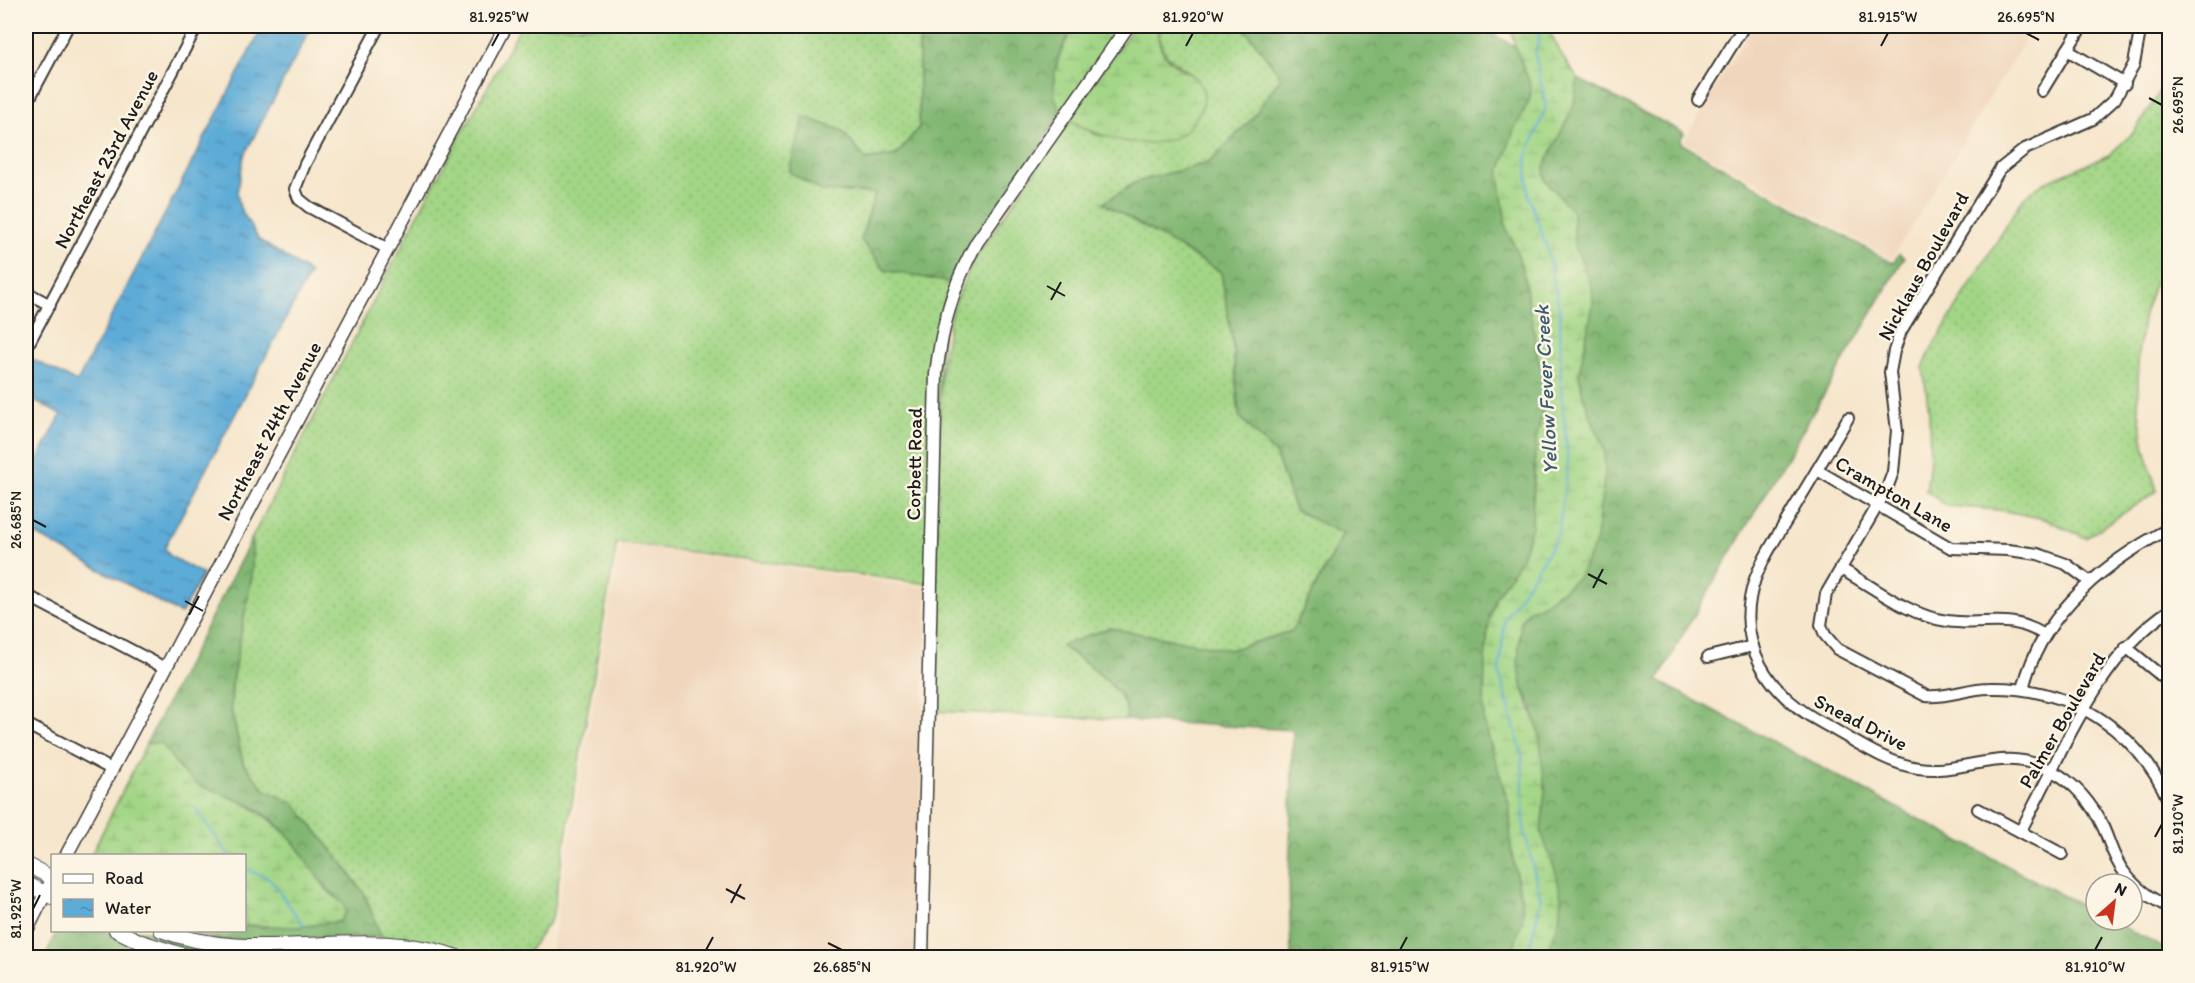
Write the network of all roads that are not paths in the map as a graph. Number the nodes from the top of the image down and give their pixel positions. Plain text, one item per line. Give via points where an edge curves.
1 (68, 26) edge
2 (197, 26) edge
3 (379, 26) edge
4 (506, 26) edge
5 (1128, 26) edge
6 (1744, 26) edge
7 (2082, 26) edge
8 (2141, 26) edge
9 (2067, 50) junction
10 (2125, 84) junction
11 (2042, 91) dead end
12 (1698, 100) dead end
13 (26, 105) edge
14 (388, 249) junction
15 (26, 292) edge
16 (50, 305) junction
17 (30, 341) dead end
18 (1848, 418) dead end
19 (1817, 470) junction
20 (1878, 507) junction
21 (2169, 528) edge
22 (1841, 569) junction
23 (2090, 581) junction
24 (26, 595) edge
25 (2169, 610) edge
26 (2045, 635) junction
27 (1753, 646) junction
28 (2126, 647) junction
29 (1708, 657) dead end
30 (165, 668) junction
31 (2169, 683) edge
32 (2023, 689) junction
33 (2086, 708) junction
34 (26, 724) edge
35 (111, 769) junction
36 (2053, 771) junction
37 (2169, 804) edge
38 (1978, 809) dead end
39 (2021, 830) junction
40 (67, 854) edge
41 (2062, 854) dead end
42 (26, 864) edge
43 (51, 878) edge
44 (26, 883) edge
45 (49, 895) edge
46 (2169, 908) edge
47 (26, 932) edge
48 (121, 932) edge
49 (169, 932) edge
50 (397, 943) junction
51 (192, 957) edge
52 (363, 957) edge
53 (372, 957) edge
54 (396, 957) edge
55 (459, 957) edge
56 (922, 957) edge

1 - 13 street
2 - 16 street, Northeast 23rd Avenue
3 - 14 street via 295,189 309,207
4 - 14 street, Northeast 24th Avenue
5 - 56 street, Corbett Road via 977,242 945,316 936,374
6 - 12 street
7 - 9 street
8 - 10 street, Nicklaus Boulevard via 2138,53
9 - 10 street
9 - 11 street
10 - 20 street, Nicklaus Boulevard via 2092,119 2035,144 1994,177 1901,331 1891,362 1890,382 1898,442 1890,483
14 - 30 street, Northeast 24th Avenue
15 - 16 street
16 - 17 street, Northeast 23rd Avenue
18 - 19 street, Snead Drive
19 - 20 street, Crampton Lane
19 - 27 street, Snead Drive via 1756,577 1749,616
20 - 22 street, Nicklaus Boulevard
20 - 23 street, Crampton Lane via 1951,548 2038,554 2066,564
21 - 23 street via 2124,554
22 - 26 street via 1930,617 1956,622 2013,621
22 - 32 street, Nicklaus Boulevard via 1826,594 1821,615 1825,635 1844,655 1926,696 1983,688
23 - 26 street
24 - 30 street
25 - 28 street, Palmer Boulevard
26 - 32 street via 2030,662
27 - 29 street
27 - 36 street, Snead Drive via 1764,672 1788,702 1889,759 1931,769 2009,760
28 - 31 street
28 - 33 street, Palmer Boulevard
30 - 35 street, Northeast 24th Avenue
32 - 33 street, Nicklaus Boulevard
33 - 36 street, Palmer Boulevard
33 - 37 street, Nicklaus Boulevard via 2138,751 2157,777
34 - 35 street
35 - 40 street, Northeast 24th Avenue
36 - 39 street, Palmer Boulevard
36 - 46 street, Snead Drive via 2096,812 2114,855 2130,880
38 - 39 street
39 - 41 street
42 - 43 main road
44 - 45 main road
45 - 47 street
48 - 51 main road
49 - 50 main road via 214,944 257,947
50 - 54 main road
50 - 55 main road
52 - 53 main road

